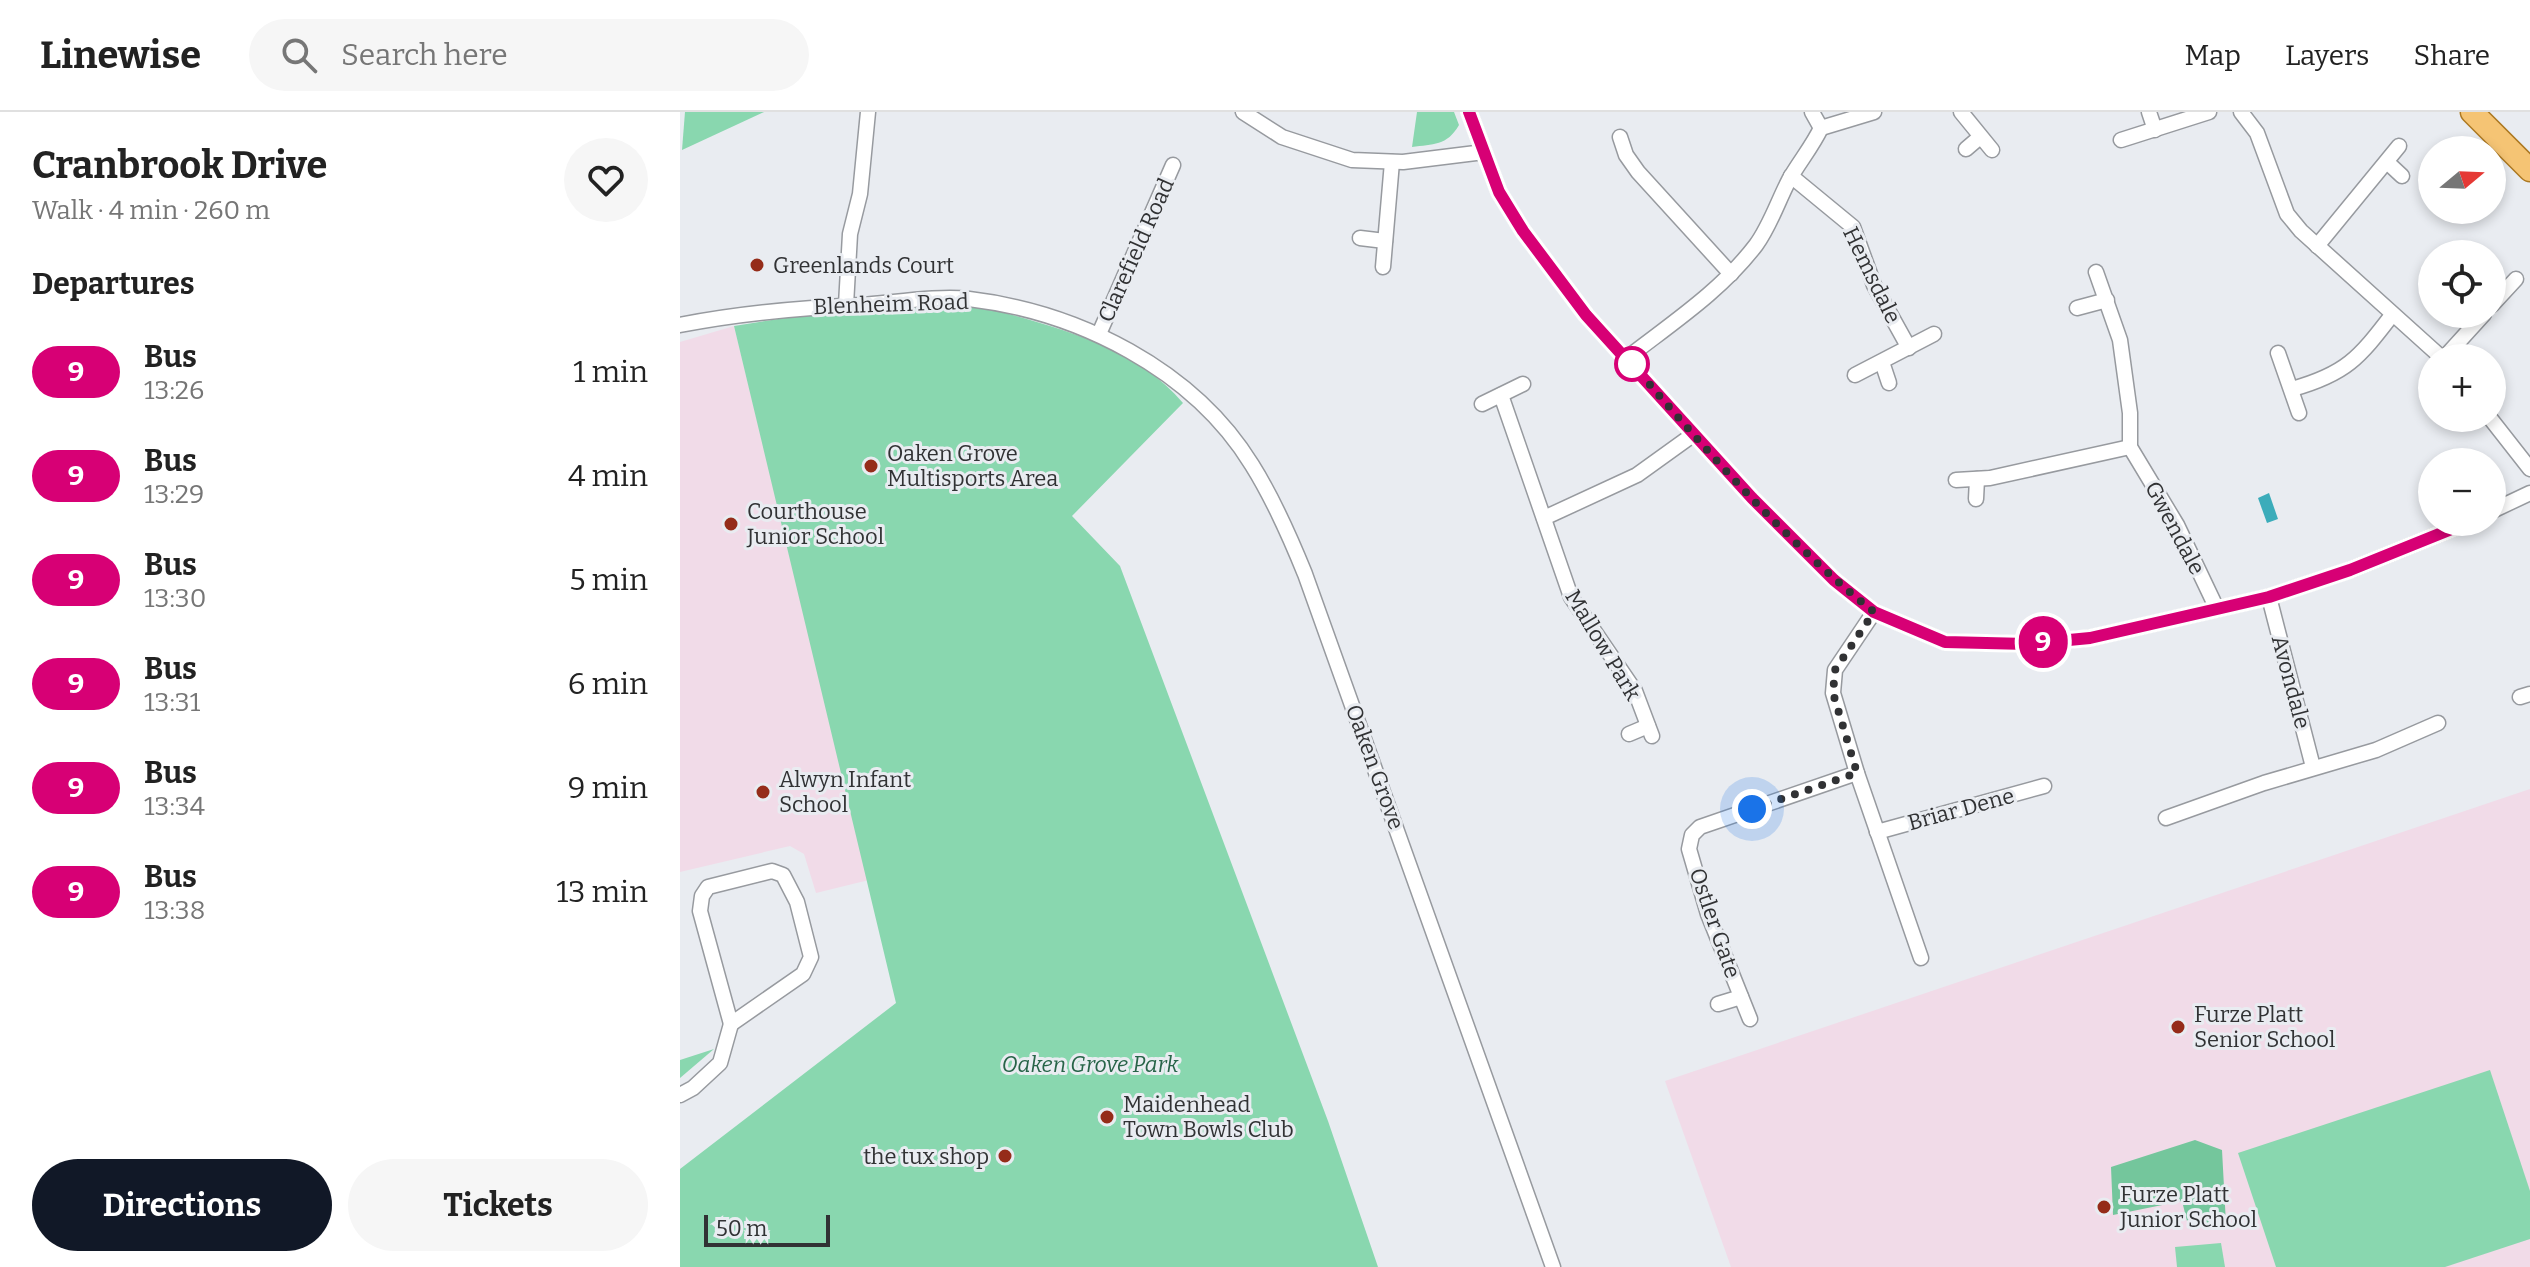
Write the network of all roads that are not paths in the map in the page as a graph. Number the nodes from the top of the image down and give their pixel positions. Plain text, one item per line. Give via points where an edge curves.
1 (868, 112) edge
2 (1243, 112) edge
3 (1469, 112) edge
4 (1812, 112) edge
5 (1874, 112) edge
6 (1961, 112) edge
7 (2149, 112) edge
8 (2209, 112) edge
9 (2241, 112) edge
10 (2472, 112) edge
11 (1821, 128) junction
12 (2155, 130) junction
13 (1620, 137) dead end
14 (1980, 137) junction
15 (2121, 140) dead end
16 (2399, 146) dead end
17 (1966, 149) dead end
18 (1992, 150) dead end
19 (1484, 152) junction
20 (1392, 162) junction
21 (2387, 162) junction
22 (1173, 165) dead end
23 (2530, 170) edge
24 (1791, 176) junction
25 (2402, 176) dead end
26 (1360, 238) dead end
27 (1385, 241) junction
28 (2317, 246) junction
29 (1383, 267) dead end
30 (2096, 272) dead end
31 (1731, 274) junction
32 (2516, 279) dead end
33 (2506, 289) edge
34 (2107, 300) junction
35 (846, 305) junction
36 (2077, 308) dead end
37 (2392, 315) junction
38 (680, 325) edge
39 (2471, 328) edge
40 (1099, 334) junction
41 (1934, 334) dead end
42 (2426, 344) edge
43 (2456, 344) edge
44 (1909, 348) junction
45 (2278, 353) dead end
46 (1627, 358) junction
47 (1882, 362) junction
48 (1855, 375) dead end
49 (1889, 383) dead end
50 (1523, 384) dead end
51 (2292, 389) junction
52 (1501, 395) junction
53 (1482, 404) dead end
54 (2299, 413) dead end
55 (2501, 432) edge
56 (1694, 434) junction
57 (2130, 447) junction
58 (2530, 469) edge
59 (1977, 479) junction
60 (1956, 480) dead end
61 (2530, 493) edge
62 (1976, 499) dead end
63 (2506, 504) edge
64 (1544, 518) junction
65 (2436, 536) edge
66 (2269, 597) junction
67 (2217, 609) junction
68 (1874, 612) junction
69 (2438, 723) dead end
70 (1629, 734) dead end
71 (2313, 767) junction
72 (1857, 773) junction
73 (2044, 786) dead end
74 (2166, 818) dead end
75 (1877, 832) junction
76 (1921, 958) dead end
77 (1741, 997) junction
78 (1718, 1004) dead end
79 (1750, 1019) dead end
80 (731, 1024) junction
81 (680, 1095) edge
82 (1553, 1267) edge

1 - 35 street via 860,194 850,234
2 - 20 street via 1282,137 1352,160
3 - 19 street
4 - 11 street
5 - 11 street
6 - 14 street
7 - 12 street
8 - 12 street
9 - 28 street via 2257,133 2287,214
10 - 23 main road
11 - 24 street
12 - 15 street
13 - 31 street via 1638,172
14 - 17 street
14 - 18 street
16 - 21 street
19 - 20 street
19 - 46 street via 1499,192 1523,231 1586,315
20 - 27 street
21 - 25 street
21 - 28 street
22 - 40 street, Clarefield Road
24 - 31 street via 1758,243
24 - 44 street, Hemsdale via 1853,227 1874,285
26 - 27 street
27 - 29 street
28 - 37 street
30 - 34 street, Gwendale
31 - 46 street
32 - 33 street
34 - 36 street
34 - 57 street, Gwendale via 2120,340
35 - 38 street, Blenheim Road via 732,314
35 - 40 street, Blenheim Road via 967,298 1042,314
37 - 42 street
37 - 51 street via 2361,356 2324,380
39 - 43 street
40 - 82 street, Oaken Grove via 1170,378 1208,411 1252,464 1284,523
41 - 44 street, Hemsdale
44 - 47 street, Hemsdale
45 - 51 street
46 - 56 street
47 - 48 street, Hemsdale
47 - 49 street
50 - 52 street
51 - 54 street
52 - 53 street
52 - 64 street, Mallow Park
55 - 58 street
56 - 64 street via 1637,475
56 - 68 street via 1834,580
57 - 59 street
57 - 67 street, Gwendale via 2177,525
59 - 60 street
59 - 62 street
61 - 63 street
64 - 70 street, Mallow Park via 1571,597 1635,691 1650,731
65 - 66 street
66 - 67 street
66 - 71 street, Avondale
67 - 68 street via 2090,638 2027,644 1945,642
68 - 72 street, Briar Dene via 1835,670 1833,693
69 - 71 street via 2376,750
71 - 74 street
72 - 75 street, Briar Dene
72 - 77 street, Ostler Gate via 1700,827 1692,835 1689,849 1704,901
73 - 75 street, Briar Dene
75 - 76 street, Briar Dene
77 - 78 street, Ostler Gate
77 - 79 street, Ostler Gate
80 - 80 street via 700,911 702,896 708,887 772,871 783,875 797,902 811,957 803,974
80 - 81 street via 720,1063

